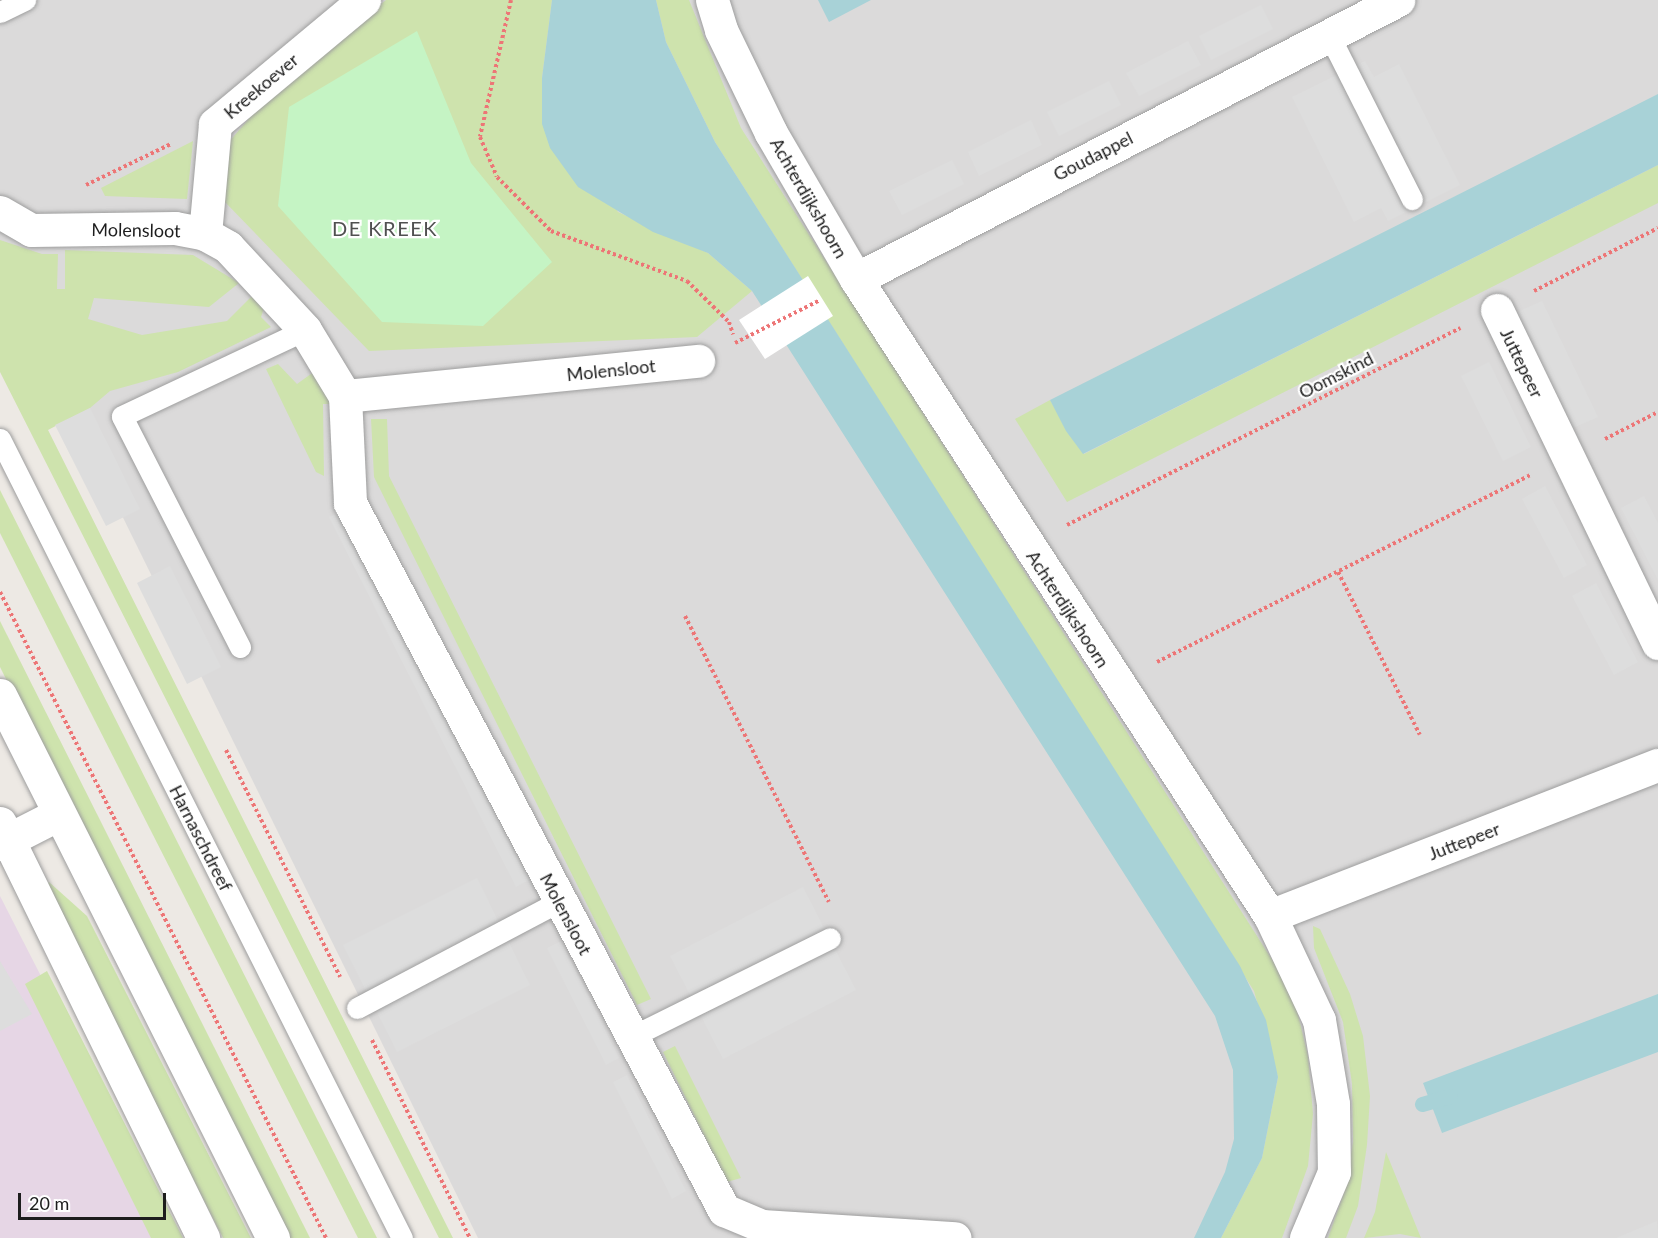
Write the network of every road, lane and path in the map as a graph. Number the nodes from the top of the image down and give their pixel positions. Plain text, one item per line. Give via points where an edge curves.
1 (25, 0) edge
2 (364, 0) edge
3 (511, 0) edge
4 (712, 0) edge
5 (1398, 0) edge
6 (0, 12) edge
7 (1329, 35) junction
8 (215, 124) junction
9 (1412, 200) dead end
10 (0, 212) edge
11 (1658, 228) edge
12 (31, 230) junction
13 (205, 234) junction
14 (856, 279) junction
15 (822, 299) dead end
16 (1497, 310) junction
17 (305, 330) junction
18 (750, 336) dead end
19 (736, 343) dead end
20 (698, 361) dead end
21 (345, 396) junction
22 (1658, 412) edge
23 (0, 439) edge
24 (1567, 457) junction
25 (1026, 546) junction
26 (1338, 572) junction
27 (0, 592) edge
28 (685, 616) dead end
29 (1658, 643) edge
30 (240, 647) dead end
31 (1116, 682) junction
32 (0, 695) edge
33 (1420, 735) dead end
34 (1658, 765) edge
35 (58, 814) junction
36 (3, 836) edge
37 (560, 901) junction
38 (1270, 916) junction
39 (830, 938) joint
40 (357, 1008) dead end
41 (631, 1036) junction
42 (203, 1238) edge
43 (273, 1238) edge
44 (326, 1238) edge
45 (402, 1238) edge
46 (955, 1238) edge
47 (1306, 1238) edge

1 - 6 lane
2 - 8 street, Kreekoever
3 - 19 path via 480,137 497,177 551,231 687,281 729,322
4 - 14 street, Achterdijkshoorn via 721,30 771,133
5 - 7 street, Goudappel
7 - 9 lane
7 - 14 street, Goudappel
8 - 12 path via 94,178
8 - 13 street, Kreekoever
10 - 12 street
11 - 16 path, Oomskind
12 - 13 street, Molensloot via 175,228
13 - 17 street, Molensloot via 228,247
14 - 25 street, Achterdijkshoorn
15 - 18 path
16 - 24 street, Juttepeer
16 - 25 path, Oomskind
17 - 21 street, Molensloot
17 - 30 lane via 122,416
20 - 21 street, Molensloot
21 - 37 street, Molensloot via 350,503
22 - 24 path
23 - 45 lane, Harnaschdreef
24 - 26 path
24 - 29 street, Juttepeer
25 - 31 street, Achterdijkshoorn
26 - 31 path
26 - 33 path
27 - 44 path
28 - 39 path via 841,924
31 - 38 street, Achterdijkshoorn
32 - 35 street
34 - 38 street, Juttepeer
35 - 36 street
35 - 43 street
36 - 42 street
37 - 40 lane
37 - 41 street, Molensloot
38 - 47 street, Achterdijkshoorn via 1319,1020 1333,1104 1334,1172
39 - 41 lane
41 - 46 street, Molensloot via 724,1209 762,1226

